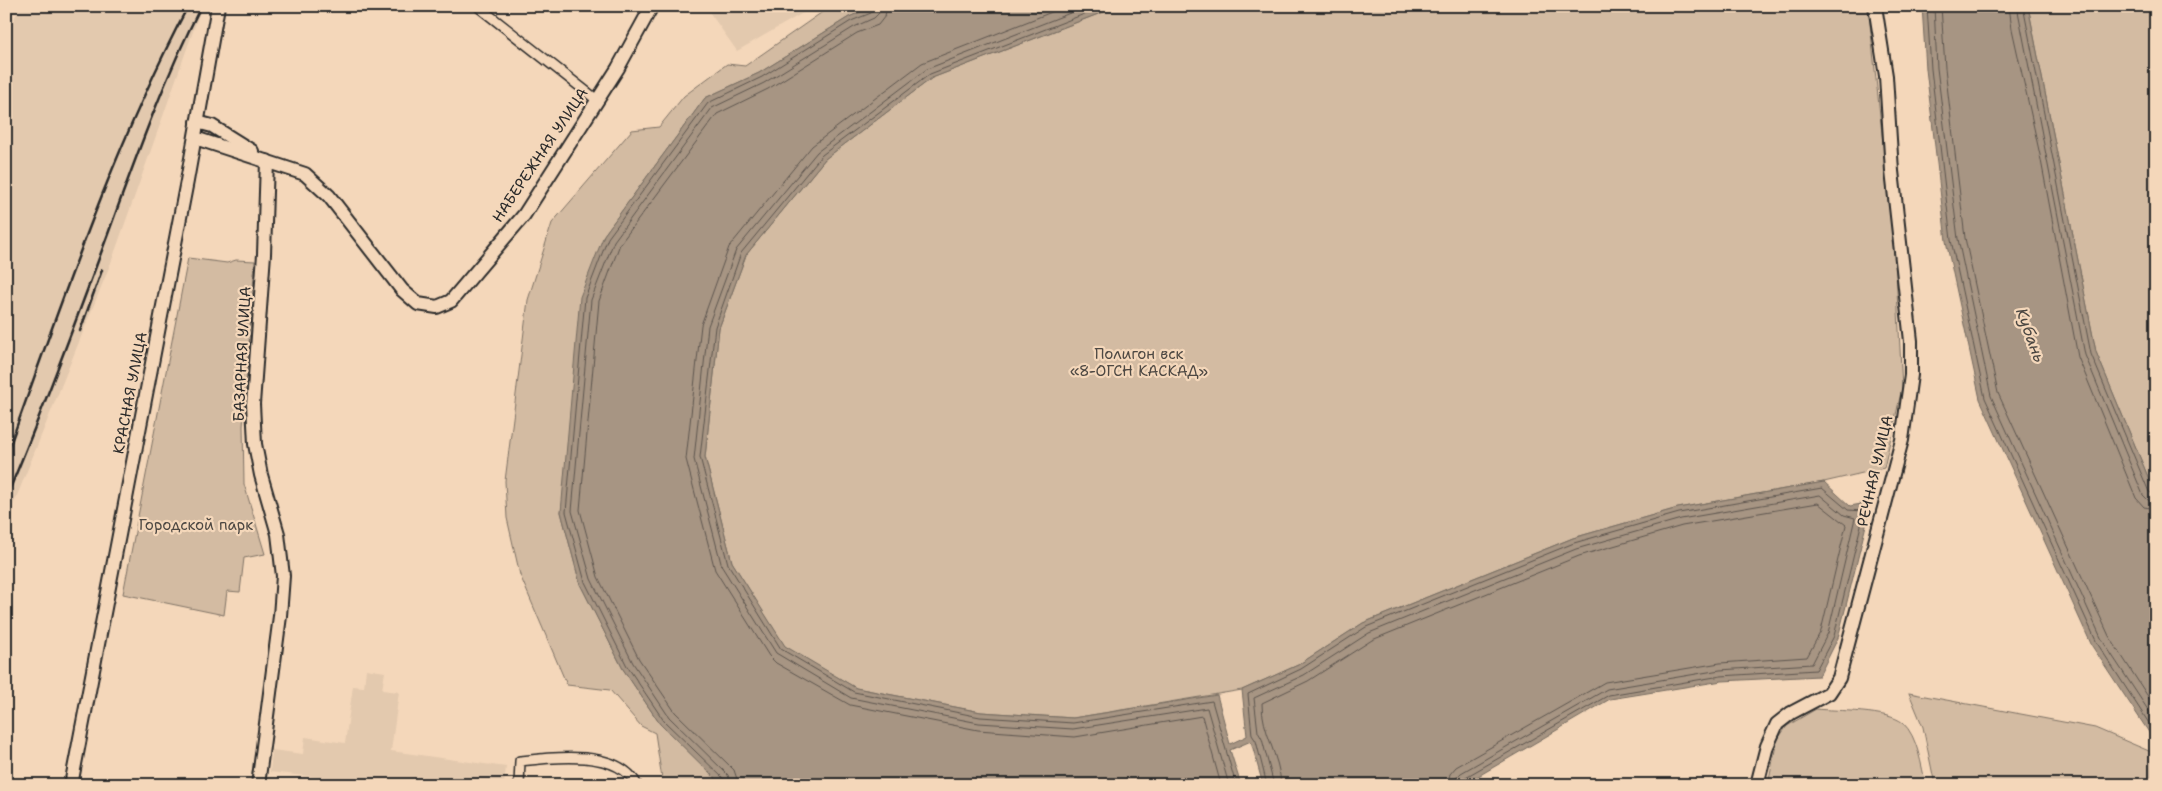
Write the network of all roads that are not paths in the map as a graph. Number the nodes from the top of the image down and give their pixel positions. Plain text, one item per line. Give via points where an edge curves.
1 (218, 6) edge
2 (652, 6) edge
3 (1875, 6) edge
4 (481, 7) edge
5 (597, 100) junction
6 (197, 122) junction
7 (195, 138) junction
8 (267, 161) junction
9 (71, 785) edge
10 (258, 785) edge
11 (519, 785) edge
12 (637, 785) edge
13 (1757, 785) edge

1 - 6 main road, КРАСНАЯ УЛИЦА
2 - 5 main road, НАБЕРЕЖНАЯ УЛИЦА via 638,35
3 - 13 main road, РЕЧНАЯ УЛИЦА via 1886,76 1892,172 1911,341 1911,375 1902,440 1839,678 1829,693 1777,724 1767,746
4 - 5 street
5 - 8 main road, НАБЕРЕЖНАЯ УЛИЦА via 524,214 451,300 437,308 418,304 402,290 329,196 305,174
6 - 7 main road, КРАСНАЯ УЛИЦА
6 - 8 main road via 212,126
7 - 8 main road
7 - 9 main road, КРАСНАЯ УЛИЦА
8 - 10 main road, БАЗАРНАЯ УЛИЦА via 264,254 252,404 260,475 278,534 283,576
11 - 12 street via 520,761 567,756 619,765

